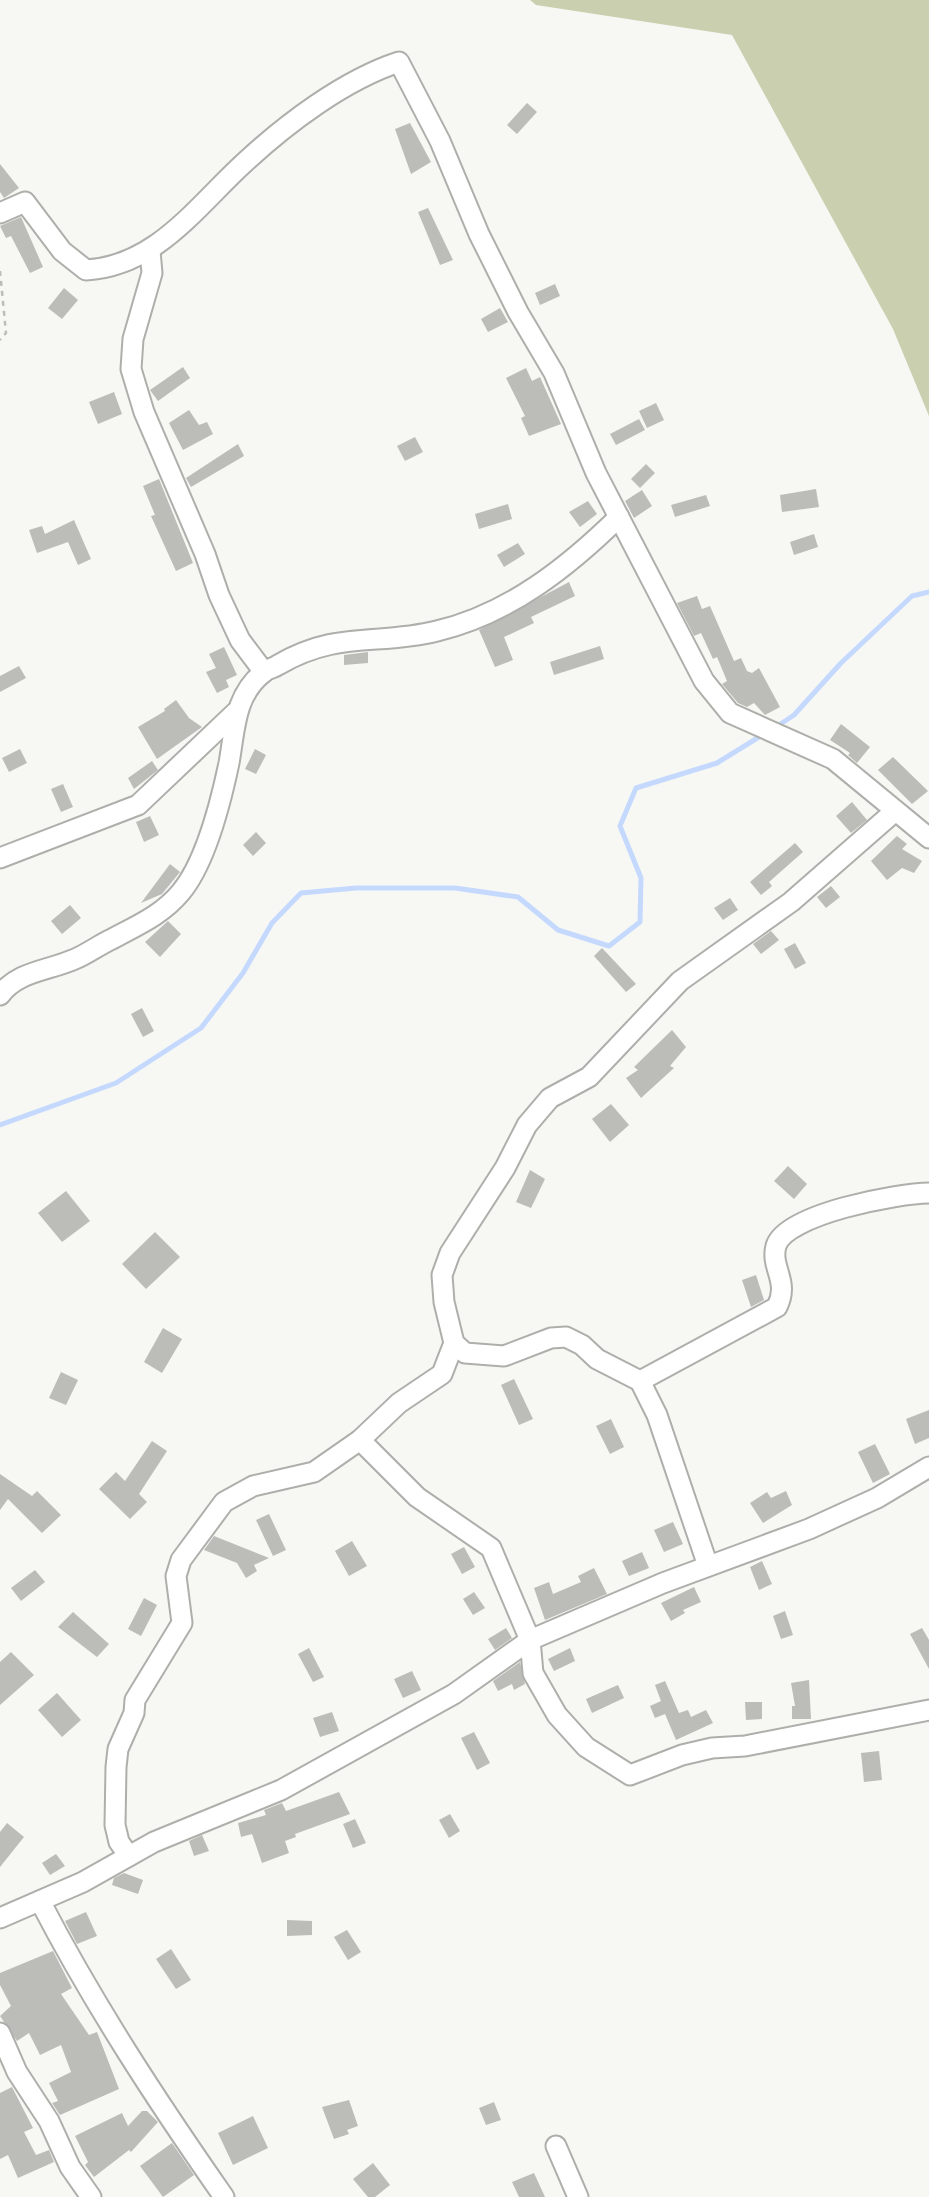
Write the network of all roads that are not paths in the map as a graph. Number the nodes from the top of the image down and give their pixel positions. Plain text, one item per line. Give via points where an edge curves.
1 (0, 213) edge
2 (150, 251) junction
3 (619, 517) junction
4 (264, 672) junction
5 (236, 712) junction
6 (894, 811) junction
7 (929, 838) edge
8 (0, 858) edge
9 (0, 995) edge
10 (929, 1193) edge
11 (454, 1343) junction
12 (640, 1381) junction
13 (360, 1440) junction
14 (929, 1467) edge
15 (708, 1566) junction
16 (530, 1640) junction
17 (929, 1710) edge
18 (129, 1856) junction
19 (40, 1901) junction
20 (0, 1918) edge
21 (0, 2033) edge
22 (556, 2146) dead end
23 (91, 2197) edge
24 (224, 2197) edge
25 (578, 2197) edge

1 - 2 street via 25,202 62,251 86,270 110,269
2 - 3 street via 301,117 351,82 399,62 512,301 554,373
2 - 4 street via 152,273 133,340 131,369 219,595 240,640
3 - 4 street via 569,564 480,616 437,631 336,641 308,649
3 - 6 street via 704,681 730,713 833,760
4 - 5 street
5 - 8 street via 138,805
5 - 9 street via 216,811 198,865 181,892 150,921 75,959 10,982
6 - 7 street
6 - 11 street via 790,902 680,981 589,1077 550,1098 527,1125 450,1253 442,1275
10 - 12 street via 904,1193 857,1205 788,1231 778,1241 774,1255 783,1295 777,1307
11 - 12 street via 465,1353 504,1356 566,1337
11 - 13 street via 442,1374 399,1403
12 - 15 street via 657,1415
13 - 16 street via 417,1497 491,1548
13 - 18 street via 314,1472 253,1486 225,1502 181,1560 176,1576 182,1623 135,1700 118,1749 115,1825
14 - 15 street via 866,1503
15 - 16 street
16 - 17 street via 533,1673 564,1725 586,1747 630,1774 712,1748 746,1746
16 - 18 street via 454,1693 281,1790
18 - 19 street
19 - 20 street
19 - 24 street via 80,1978 154,2098
21 - 23 street via 70,2167
22 - 25 street

